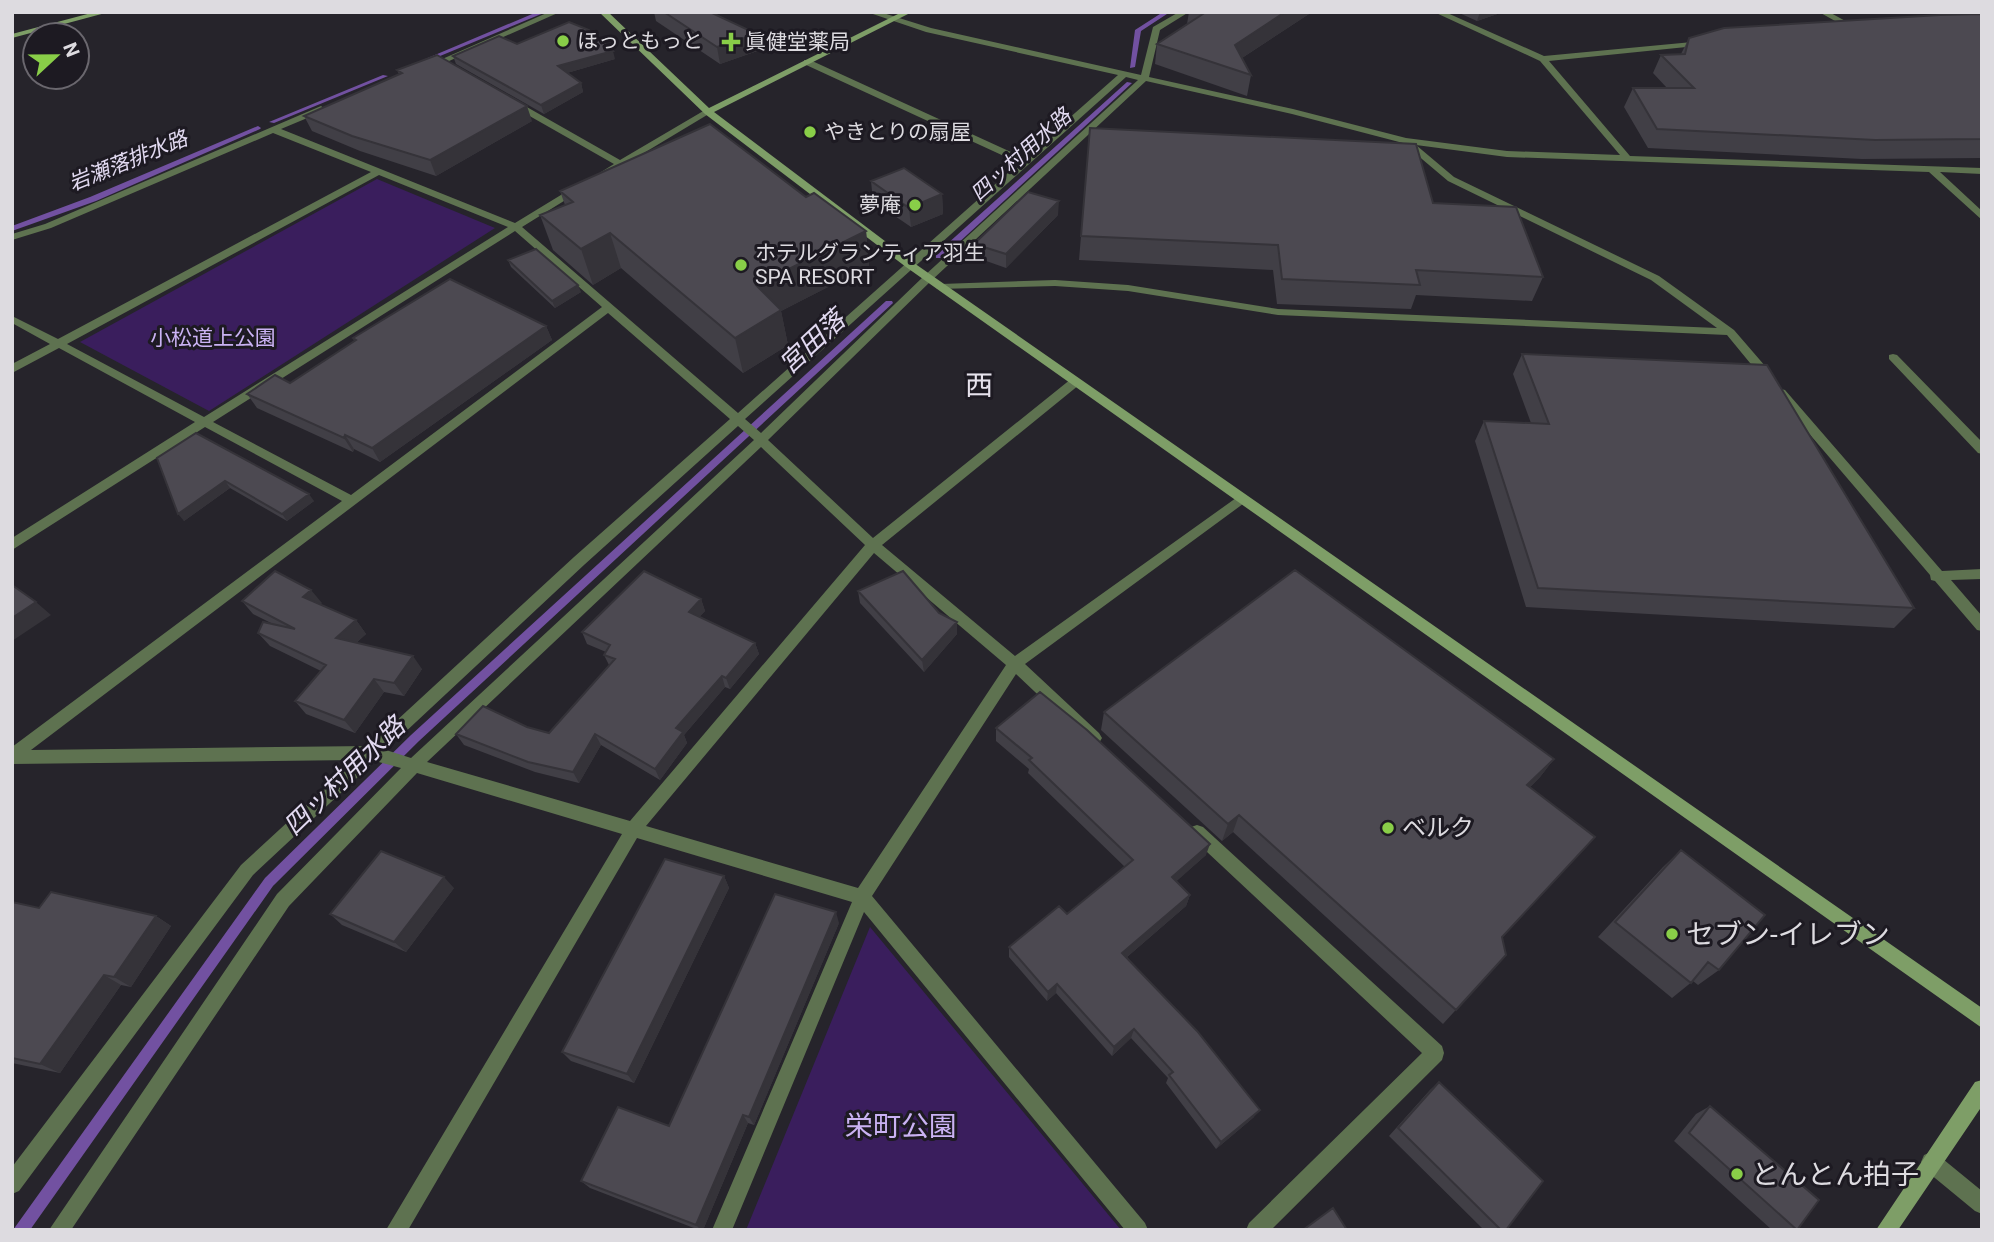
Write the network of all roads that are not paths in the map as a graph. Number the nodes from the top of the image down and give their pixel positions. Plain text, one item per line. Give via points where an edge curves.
1 (105, 12) edge
2 (556, 12) edge
3 (603, 12) edge
4 (871, 12) edge
5 (908, 12) edge
6 (1185, 12) edge
7 (1438, 12) edge
8 (1823, 12) edge
9 (890, 20) junction
10 (1838, 35) edge
11 (12, 36) edge
12 (1716, 42) edge
13 (1543, 59) junction
14 (441, 62) junction
15 (807, 62) junction
16 (452, 69) edge
17 (415, 73) edge
18 (1125, 73) junction
19 (1145, 78) junction
20 (499, 96) edge
21 (337, 103) edge
22 (708, 112) junction
23 (272, 129) junction
24 (1406, 141) junction
25 (1626, 157) junction
26 (1025, 162) junction
27 (620, 164) junction
28 (1932, 170) junction
29 (379, 171) junction
30 (1982, 171) edge
31 (597, 178) edge
32 (585, 185) edge
33 (1982, 218) edge
34 (515, 226) junction
35 (12, 237) edge
36 (910, 265) junction
37 (928, 278) junction
38 (941, 287) junction
39 (608, 308) junction
40 (12, 319) edge
41 (1730, 332) junction
42 (56, 344) junction
43 (1893, 357) dead end
44 (12, 369) edge
45 (1075, 382) junction
46 (206, 422) junction
47 (750, 430) junction
48 (1982, 450) edge
49 (1241, 500) junction
50 (352, 501) junction
51 (12, 545) edge
52 (873, 545) junction
53 (1982, 574) edge
54 (1936, 576) junction
55 (1982, 626) edge
56 (1014, 664) junction
57 (1107, 749) edge
58 (378, 755) junction
59 (12, 757) edge
60 (409, 764) junction
61 (1189, 825) edge
62 (634, 828) junction
63 (862, 897) junction
64 (1982, 1019) edge
65 (1982, 1089) edge
66 (1931, 1162) junction
67 (12, 1184) edge
68 (1982, 1205) edge
69 (59, 1230) edge
70 (396, 1230) edge
71 (722, 1230) edge
72 (1138, 1230) edge
73 (1256, 1230) edge
74 (1886, 1230) edge

1 - 11 street
2 - 14 street
3 - 22 street
4 - 9 street
5 - 9 street
6 - 19 street via 1156,29
7 - 13 street
8 - 10 street via 1866,33
9 - 15 street
9 - 18 street
12 - 13 street
13 - 25 street
14 - 16 street
14 - 17 street
15 - 22 street
15 - 26 street
18 - 19 street
18 - 26 street
19 - 24 street
19 - 37 street
20 - 27 street
21 - 23 street
22 - 27 street
22 - 36 street
23 - 29 street
23 - 35 street via 48,226
24 - 25 street via 1507,153
24 - 41 street via 1451,179 1654,278
25 - 28 street
26 - 36 street
27 - 31 street
28 - 30 street
28 - 33 street
29 - 34 street
29 - 42 street
32 - 34 street
34 - 39 street
34 - 46 street
36 - 37 street
36 - 47 street
37 - 38 street
37 - 47 street
38 - 41 street via 1055,283 1128,288 1278,312
38 - 45 street
39 - 47 street
39 - 50 street
40 - 42 street
41 - 54 street
42 - 44 street
42 - 46 street
43 - 48 street
45 - 49 street
45 - 52 street
46 - 50 street
46 - 51 street
47 - 52 street
47 - 58 street
47 - 60 street
49 - 56 street
49 - 64 street
50 - 59 street
52 - 56 street
52 - 62 street
53 - 54 street
54 - 55 street
56 - 57 street
56 - 63 street
58 - 59 street
58 - 60 street
58 - 67 street via 247,870
60 - 62 street
60 - 69 street via 283,900
61 - 73 street via 1435,1053
62 - 63 street
62 - 70 street
63 - 71 street
63 - 72 street
65 - 66 street
66 - 68 street
66 - 74 street

